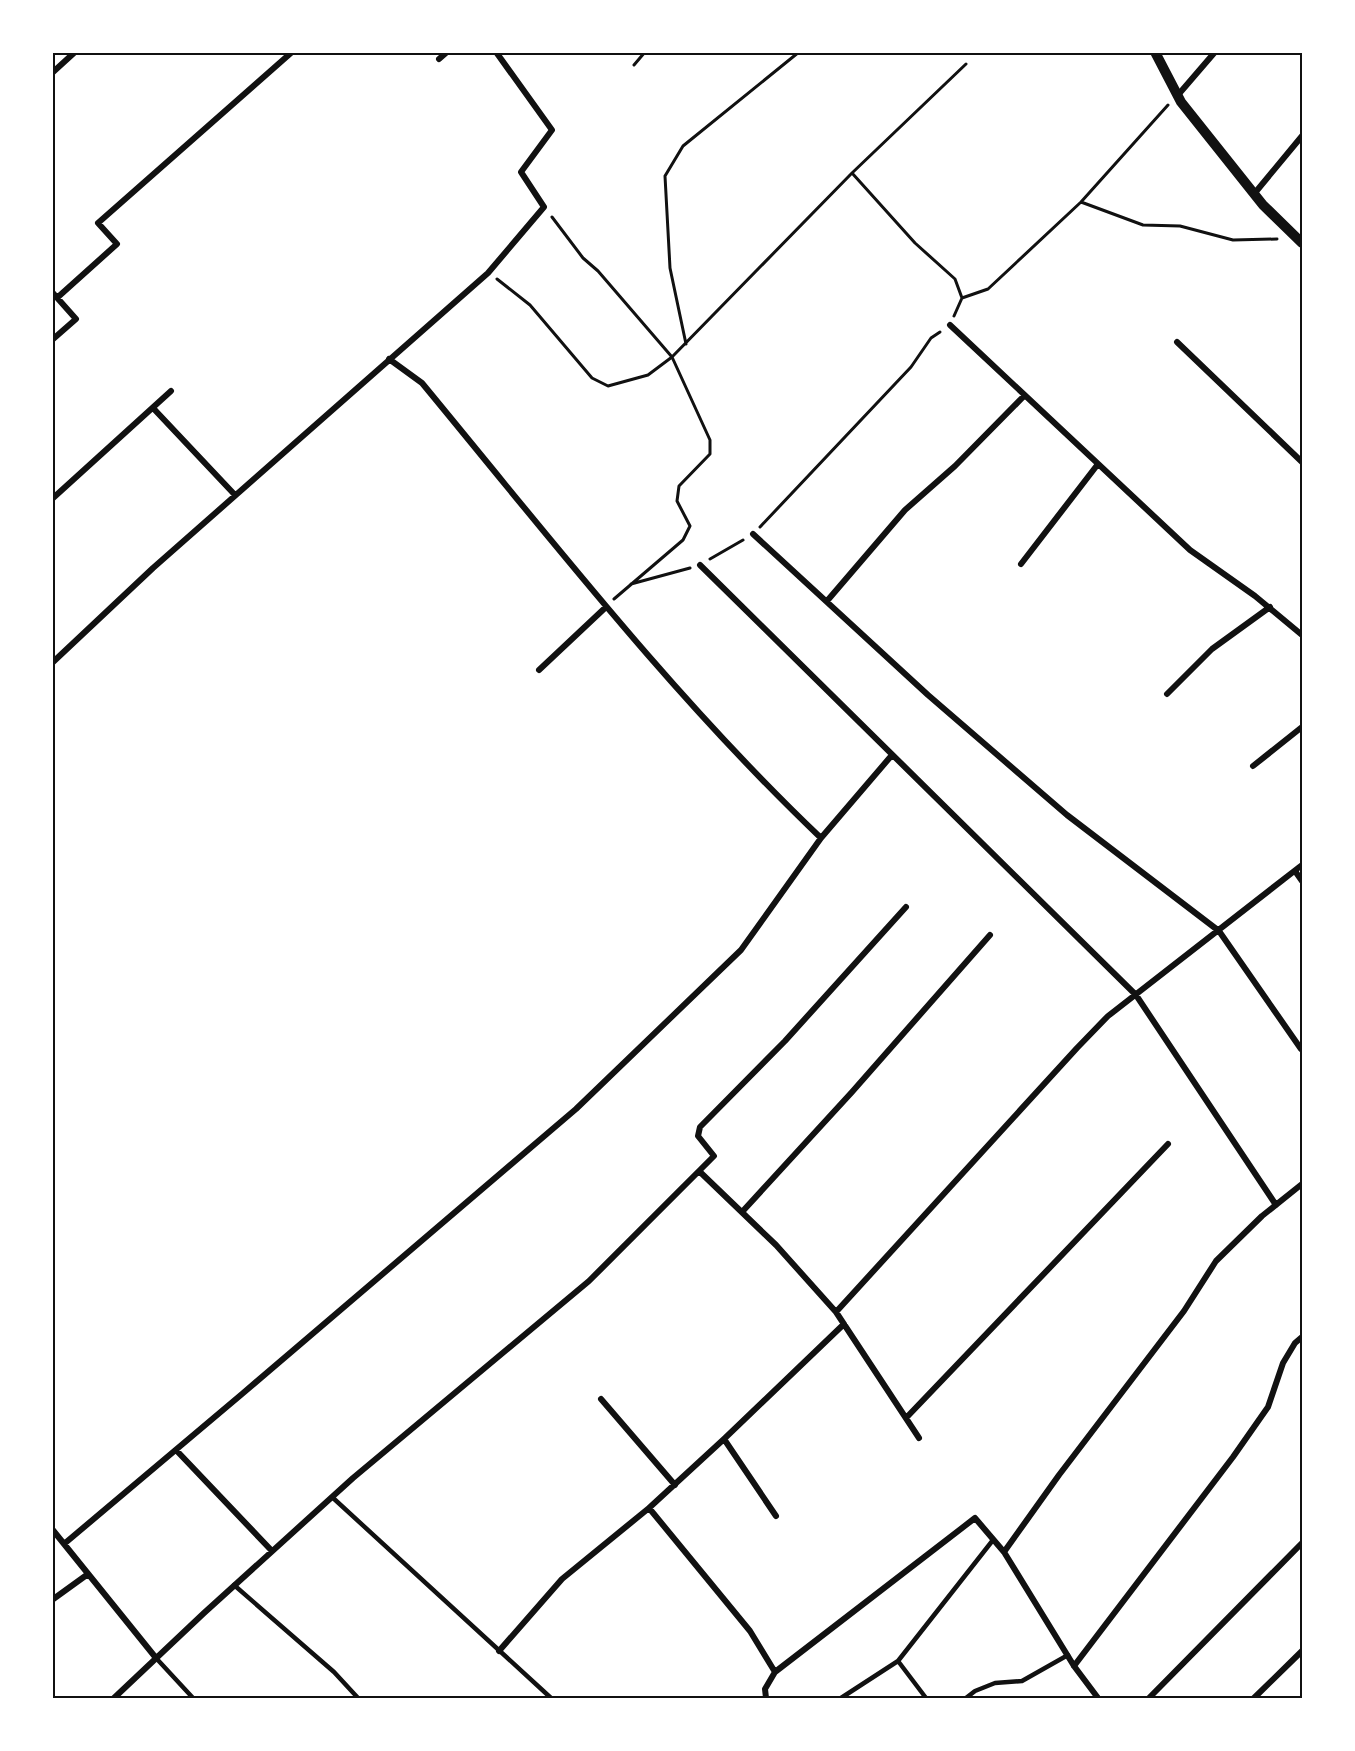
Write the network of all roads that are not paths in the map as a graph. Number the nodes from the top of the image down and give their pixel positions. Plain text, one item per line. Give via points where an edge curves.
1 (75, 52) edge
2 (292, 52) edge
3 (447, 52) edge
4 (496, 52) edge
5 (1155, 52) edge
6 (1215, 52) edge
7 (439, 59) dead end
8 (52, 73) edge
9 (1178, 95) junction
10 (1302, 136) edge
11 (1254, 194) junction
12 (1302, 243) edge
13 (52, 292) edge
14 (58, 297) junction
15 (950, 325) road end
16 (52, 340) edge
17 (1176, 342) dead end
18 (389, 359) junction
19 (171, 391) dead end
20 (1024, 396) junction
21 (153, 408) junction
22 (1302, 462) edge
23 (1098, 464) junction
24 (236, 495) junction
25 (52, 499) edge
26 (753, 534) road end
27 (1021, 564) dead end
28 (700, 565) road end
29 (827, 601) junction
30 (606, 607) junction
31 (1270, 608) junction
32 (1302, 635) edge
33 (52, 663) edge
34 (539, 670) dead end
35 (1167, 694) dead end
36 (1302, 727) edge
37 (892, 755) junction
38 (1253, 766) dead end
39 (821, 838) junction
40 (1302, 865) edge
41 (1295, 871) junction
42 (1302, 881) edge
43 (906, 907) dead end
44 (1219, 932) junction
45 (990, 935) dead end
46 (1136, 995) junction
47 (1301, 1049) dead end
48 (1168, 1144) dead end
49 (699, 1171) junction
50 (1302, 1184) edge
51 (1276, 1205) junction
52 (742, 1212) junction
53 (836, 1312) junction
54 (844, 1324) junction
55 (1302, 1337) edge
56 (601, 1399) dead end
57 (906, 1418) junction
58 (919, 1438) dead end
59 (724, 1440) junction
60 (176, 1450) junction
61 (675, 1485) junction
62 (332, 1497) junction
63 (649, 1508) junction
64 (776, 1516) dead end
65 (52, 1529) edge
66 (993, 1540) junction
67 (1302, 1543) edge
68 (64, 1544) junction
69 (272, 1551) junction
70 (1004, 1552) junction
71 (88, 1574) junction
72 (234, 1585) junction
73 (52, 1600) edge
74 (499, 1651) junction
75 (1302, 1651) edge
76 (1068, 1655) junction
77 (156, 1658) junction
78 (898, 1660) junction
79 (1074, 1666) junction
80 (775, 1672) junction
81 (114, 1698) edge
82 (193, 1698) edge
83 (358, 1698) edge
84 (551, 1698) edge
85 (766, 1698) edge
86 (841, 1698) edge
87 (926, 1698) edge
88 (966, 1698) edge
89 (1098, 1698) edge
90 (1149, 1698) edge
91 (1254, 1698) edge

1 - 8 street
2 - 14 street via 98,223 117,244
3 - 7 street
4 - 18 street via 552,130 520,172 544,207 488,273
5 - 9 street
6 - 9 street
9 - 11 street
10 - 11 street
11 - 12 street
13 - 14 street
14 - 16 street via 76,319
15 - 20 street
17 - 22 street
18 - 24 street
18 - 30 street via 422,383
19 - 21 street
20 - 23 street
20 - 29 street via 905,510
21 - 24 street
21 - 25 street
23 - 27 street
23 - 31 street via 1190,550
24 - 33 street
26 - 29 street
28 - 37 street
29 - 44 street via 1067,815
30 - 34 street
30 - 39 street via 765,785
31 - 32 street
31 - 35 street via 1212,649
36 - 38 street
37 - 39 street
37 - 46 street
39 - 60 street via 741,950 576,1108
40 - 41 street
41 - 42 street
41 - 44 street
43 - 49 street via 785,1041 700,1127 698,1136 714,1156
44 - 46 street
44 - 47 street
45 - 52 street
46 - 51 street
46 - 53 street via 1108,1016 1077,1048
48 - 57 street
49 - 52 street
49 - 62 street via 589,1281
50 - 51 street
51 - 70 street via 1216,1261 1184,1311
52 - 53 street
53 - 54 street
54 - 57 street
54 - 59 street
55 - 79 street via 1283,1363 1268,1407
56 - 61 street
57 - 58 street
59 - 61 street
59 - 64 street
60 - 68 street
60 - 69 street
61 - 63 street
62 - 69 street
62 - 74 lane
63 - 74 street via 562,1579
63 - 80 street via 750,1631
65 - 68 street
66 - 70 street
66 - 78 lane
66 - 80 street via 975,1518
67 - 90 street
68 - 71 street
69 - 72 street
70 - 76 street
71 - 73 street
71 - 77 street
72 - 77 street
72 - 83 lane
74 - 84 lane
75 - 91 street
76 - 79 street
76 - 88 lane via 1022,1681 995,1683
77 - 81 street
77 - 82 lane
78 - 86 lane
78 - 87 lane
79 - 89 street
80 - 85 street via 765,1689

